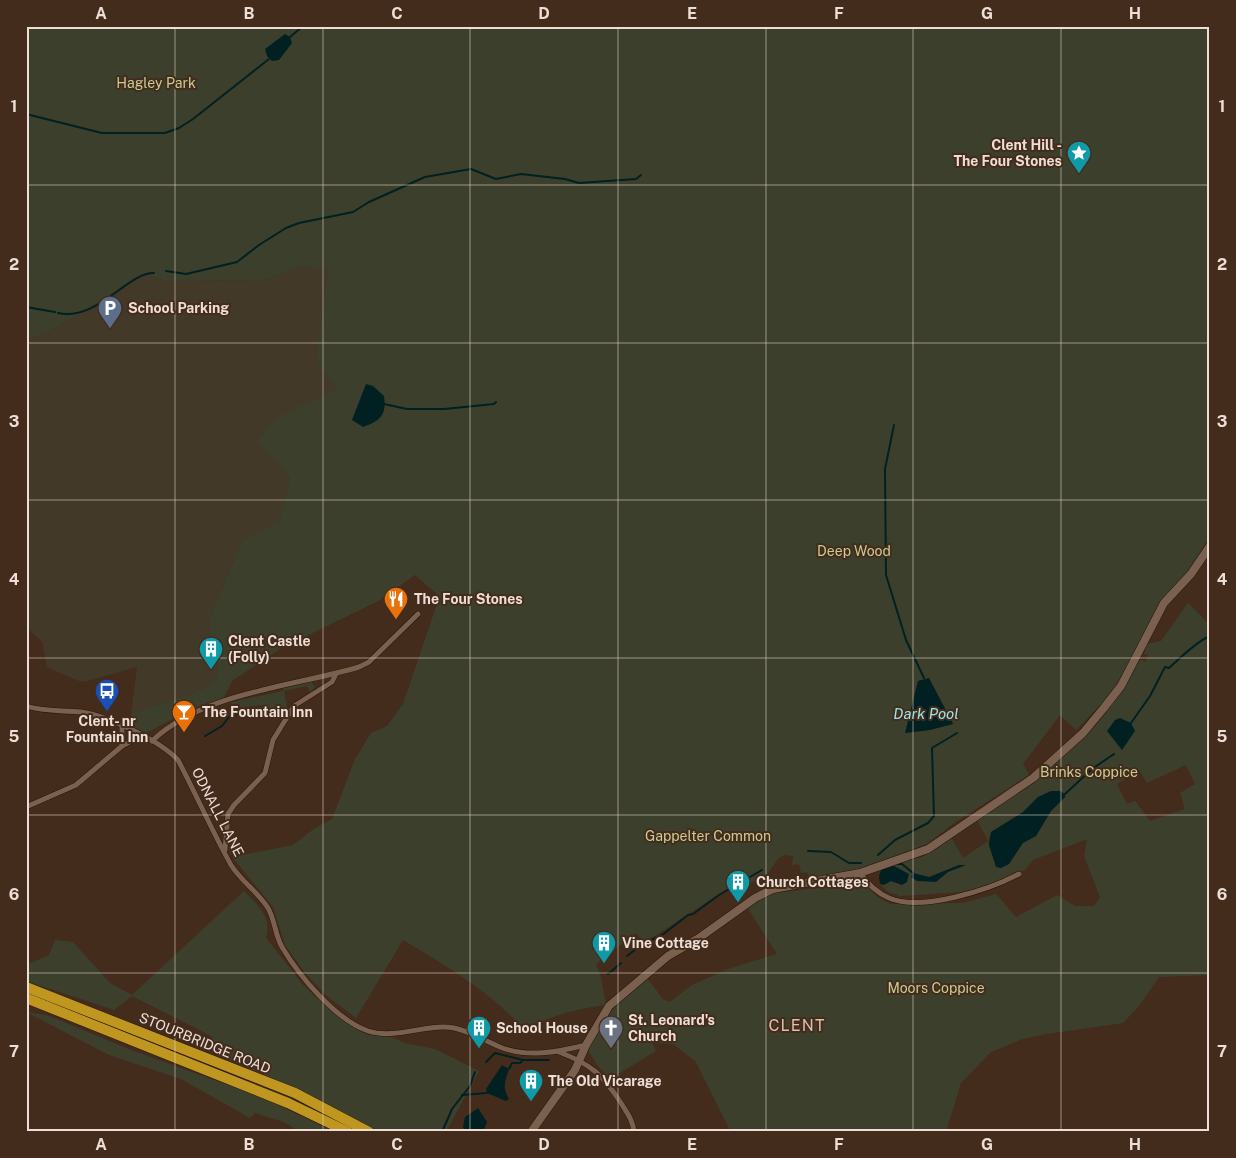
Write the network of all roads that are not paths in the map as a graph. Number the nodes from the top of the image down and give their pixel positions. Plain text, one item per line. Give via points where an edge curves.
1 (1210, 546) edge
2 (418, 614) dead end
3 (336, 674) junction
4 (315, 679) junction
5 (319, 690) junction
6 (26, 706) edge
7 (122, 725) junction
8 (141, 736) junction
9 (152, 741) junction
10 (122, 746) junction
11 (26, 807) edge
12 (225, 850) junction
13 (860, 873) junction
14 (1019, 874) dead end
15 (26, 987) edge
16 (26, 998) edge
17 (586, 1045) junction
18 (558, 1052) junction
19 (579, 1062) junction
20 (348, 1132) edge
21 (369, 1132) edge
22 (531, 1132) edge
23 (634, 1132) edge

1 - 13 street via 1191,574 1164,603 1121,686 1083,732 1033,778 950,836 928,849
2 - 3 street via 369,662
3 - 4 street
3 - 5 street via 332,682
4 - 5 street
4 - 9 street via 212,705 166,729
5 - 12 street via 294,706 273,740 265,773 228,814
6 - 7 street, ODNALL LANE via 100,716
7 - 8 street, ODNALL LANE
7 - 10 street
8 - 9 street, ODNALL LANE
8 - 10 street
9 - 12 street, ODNALL LANE via 178,760
10 - 11 street via 76,785
12 - 18 street, ODNALL LANE via 232,865 269,909 282,947 302,976 352,1023 368,1031 387,1034 444,1026 460,1029 507,1050
13 - 14 street via 878,892 903,901 955,899
13 - 17 street via 773,889 755,898 648,971 609,1006
15 - 21 highway, STOURBRIDGE ROAD via 295,1093
16 - 20 highway, STOURBRIDGE ROAD via 288,1103
17 - 18 street, ODNALL LANE
17 - 19 street
18 - 19 street, ODNALL LANE
19 - 22 street
19 - 23 street, ODNALL LANE via 592,1067 608,1081 632,1120

